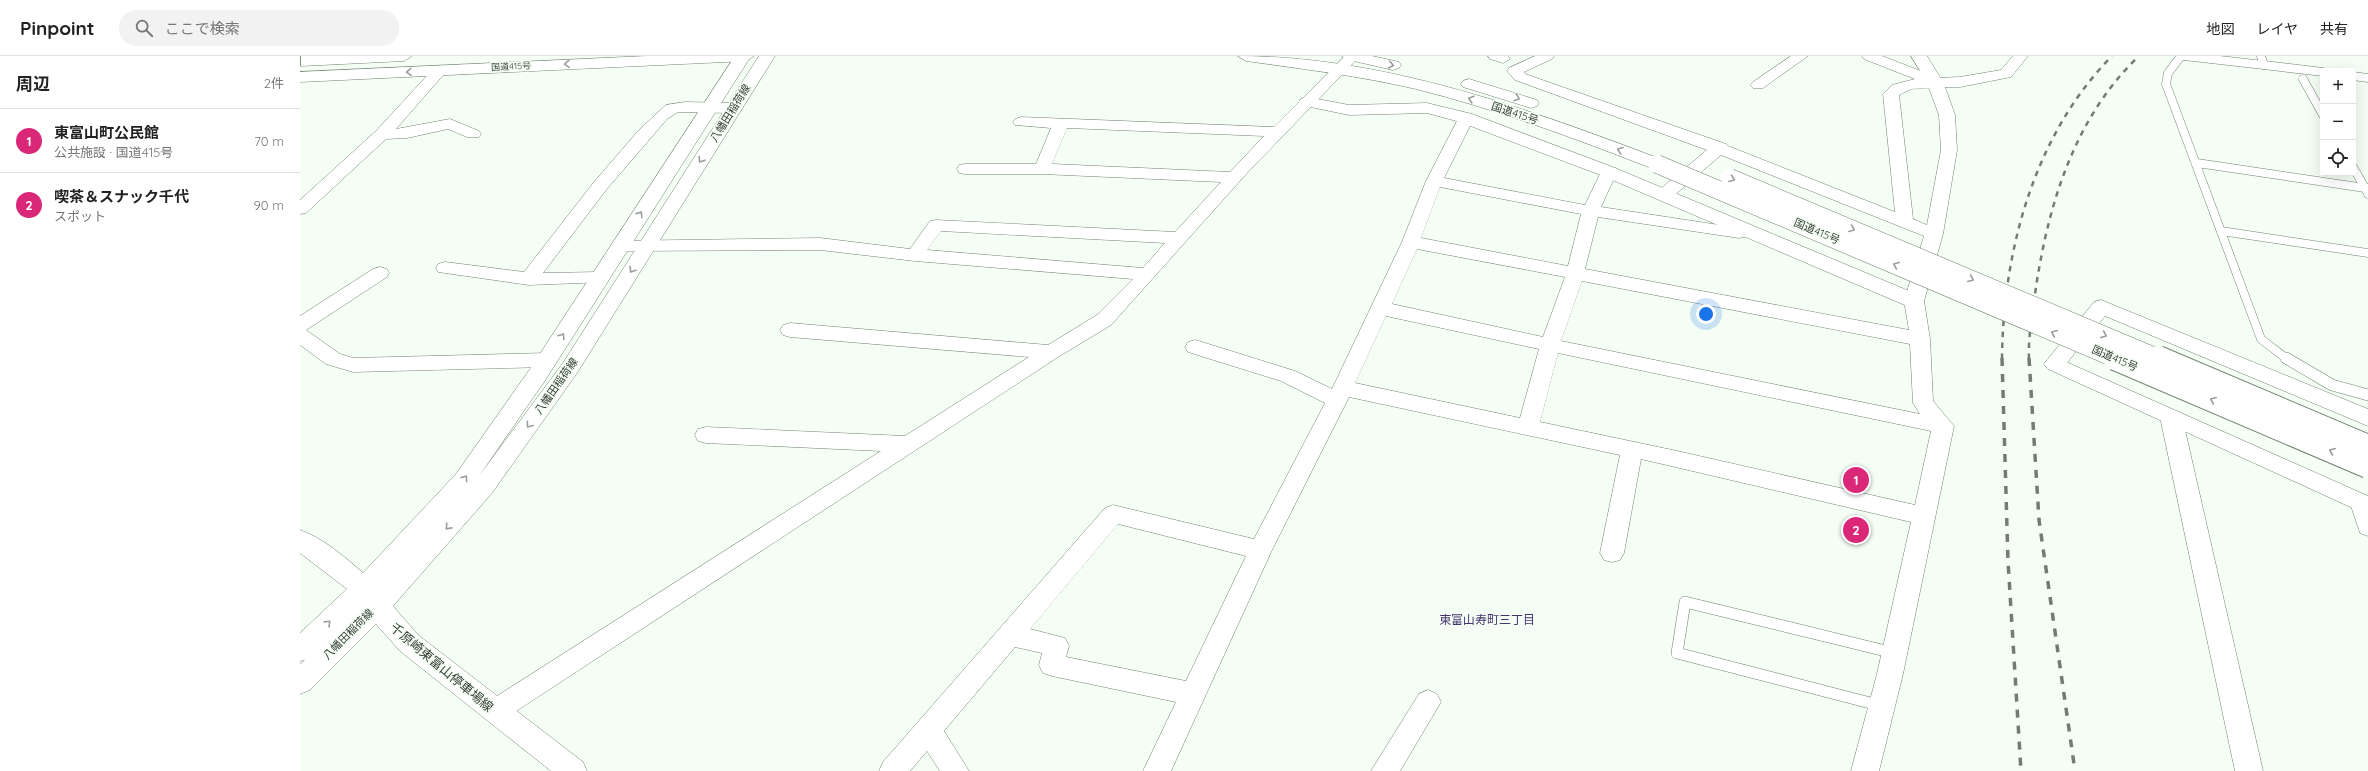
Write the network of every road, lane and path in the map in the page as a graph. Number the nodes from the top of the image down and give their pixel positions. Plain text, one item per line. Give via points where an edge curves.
1 (404, 56) edge
2 (742, 56) edge
3 (746, 56) edge
4 (767, 56) edge
5 (1246, 56) edge
6 (1350, 56) edge
7 (1353, 56) edge
8 (1547, 56) edge
9 (1801, 56) edge
10 (1868, 56) edge
11 (1919, 56) edge
12 (2021, 56) edge
13 (2182, 56) edge
14 (2261, 56) edge
15 (307, 60) edge
16 (2264, 64) junction
17 (440, 70) junction
18 (1339, 70) junction
19 (2320, 72) edge
20 (2356, 76) edge
21 (300, 77) edge
22 (2368, 78) edge
23 (2303, 79) dead end
24 (1935, 82) junction
25 (1758, 85) dead end
26 (1307, 102) junction
27 (709, 108) junction
28 (733, 108) junction
29 (2320, 110) edge
30 (1466, 118) junction
31 (1021, 122) dead end
32 (1061, 123) junction
33 (1277, 132) junction
34 (382, 134) junction
35 (473, 134) dead end
36 (1720, 147) junction
37 (1663, 158) junction
38 (2197, 163) junction
39 (965, 169) dead end
40 (1042, 170) junction
41 (1609, 172) junction
42 (2356, 172) edge
43 (1234, 177) junction
44 (1434, 181) junction
45 (2367, 190) edge
46 (1664, 196) junction
47 (300, 209) edge
48 (1591, 211) junction
49 (1905, 223) junction
50 (1748, 231) junction
51 (2221, 231) junction
52 (1934, 234) junction
53 (1180, 238) junction
54 (1411, 242) junction
55 (649, 244) junction
56 (620, 245) junction
57 (2368, 253) edge
58 (915, 255) junction
59 (445, 268) dead end
60 (380, 273) dead end
61 (1147, 274) junction
62 (1575, 274) junction
63 (599, 278) junction
64 (529, 279) junction
65 (1914, 301) junction
66 (1380, 308) junction
67 (300, 325) edge
68 (790, 330) dead end
69 (300, 335) edge
70 (1920, 339) junction
71 (1550, 345) junction
72 (1195, 347) dead end
73 (1051, 352) junction
74 (547, 360) junction
75 (1339, 394) junction
76 (2368, 395) edge
77 (2172, 417) junction
78 (2368, 418) edge
79 (1943, 426) junction
80 (1528, 428) junction
81 (706, 435) dead end
82 (908, 444) junction
83 (2368, 447) edge
84 (1632, 450) junction
85 (2368, 466) edge
86 (2364, 504) edge
87 (1922, 516) junction
88 (2368, 528) edge
89 (300, 540) edge
90 (1260, 550) junction
91 (1612, 553) dead end
92 (369, 598) junction
93 (1010, 635) junction
94 (300, 650) edge
95 (1894, 653) junction
96 (300, 682) edge
97 (1193, 694) junction
98 (1428, 702) dead end
99 (1882, 706) junction
100 (495, 711) junction
101 (928, 730) junction
102 (573, 771) edge
103 (893, 771) edge
104 (955, 771) edge
105 (1157, 771) edge
106 (1385, 771) edge
107 (1865, 771) edge
108 (2249, 771) edge

1 - 15 main road
2 - 3 main road, 国道415号
2 -> 17 main road, 国道415号
2 - 27 main road, 八幡田稲荷線
4 - 28 main road, 八幡田稲荷線
5 - 18 main road, 国道415号
6 - 7 main road, 国道415号
7 - 18 street
7 -> 37 main road, 国道415号 via 1501,92
8 - 36 street via 1514,71 1520,77 1621,110
9 - 25 street
10 - 24 street
11 - 24 main road
12 - 24 street via 2006,74 1960,82
13 - 16 lane
13 - 38 lane via 2168,73 2166,84
14 - 16 lane
16 - 19 lane
17 -> 21 main road, 国道415号
17 - 34 street
18 - 26 street
37 -> 18 main road, 国道415号 via 1595,140 1462,96
20 - 22 lane
23 - 29 lane
24 - 49 street via 1897,88 1891,94
24 - 52 street via 1947,115 1949,150
26 - 30 main road, 国道415号 via 1349,110 1427,108
26 - 33 street
27 - 28 street
56 -> 27 main road, 八幡田稲荷線
27 - 64 street via 672,108 654,121 577,218 558,238
28 -> 55 main road, 八幡田稲荷線
30 - 41 main road, 国道415号
30 - 44 street
31 - 32 street
32 - 33 street
32 - 40 street
33 - 43 street
34 - 35 street via 407,133 450,124
34 - 47 street
36 - 46 street
36 - 49 street
37 -> 83 main road, 国道415号, bridge
85 -> 37 main road, 国道415号, bridge
38 - 45 lane
38 - 51 lane
39 - 40 street
40 - 43 street
41 - 46 main road, 国道415号
41 - 48 street
42 - 45 lane
43 - 53 street
44 - 48 street
44 - 54 street
46 - 50 main road, 国道415号
48 - 50 street via 1739,233
48 - 62 street
49 - 52 street
50 - 65 main road, 国道415号
51 - 57 lane
51 - 76 lane via 2261,340 2292,363 2332,385
52 - 65 street
53 - 58 street via 936,225
53 - 61 street
54 - 62 street
54 - 66 street
55 - 56 street
55 - 58 street via 820,244
55 -> 92 main road, 八幡田稲荷線 via 570,368 484,488
56 - 63 main road, 八幡田稲荷線
58 - 61 street
59 - 64 street
60 - 67 street
61 - 73 street via 1104,320
62 - 70 street
62 - 71 street
63 - 64 street
74 -> 63 main road, 八幡田稲荷線
65 - 70 street
66 - 71 street
66 - 75 street
68 - 73 street
69 - 74 street via 334,359 353,365
70 - 79 street via 1923,403
71 - 79 street
71 - 80 street
72 - 75 street
73 - 82 street
92 -> 74 main road, 八幡田稲荷線 via 464,480
75 - 80 street
75 - 90 street
77 - 78 main road via 2055,364 2101,307
77 - 86 main road
77 - 108 street
79 - 87 street
80 - 84 street
81 - 82 street
82 - 100 street
84 - 87 street
84 - 91 street
86 - 88 street
87 - 95 street
89 - 92 main road, 千原崎東富山停車場線 via 339,568
90 - 93 street via 1113,514
90 - 97 street
94 -> 92 main road, 八幡田稲荷線
92 - 96 main road, 八幡田稲荷線
92 - 100 main road, 千原崎東富山停車場線 via 409,643
93 - 97 street via 1056,646 1052,665
93 - 101 street
95 - 99 street
95 - 99 lane via 1685,602 1677,653
97 - 105 street
98 - 106 street
99 - 107 street
100 - 102 main road, 千原崎東富山停車場線
101 - 103 street
101 - 104 street

